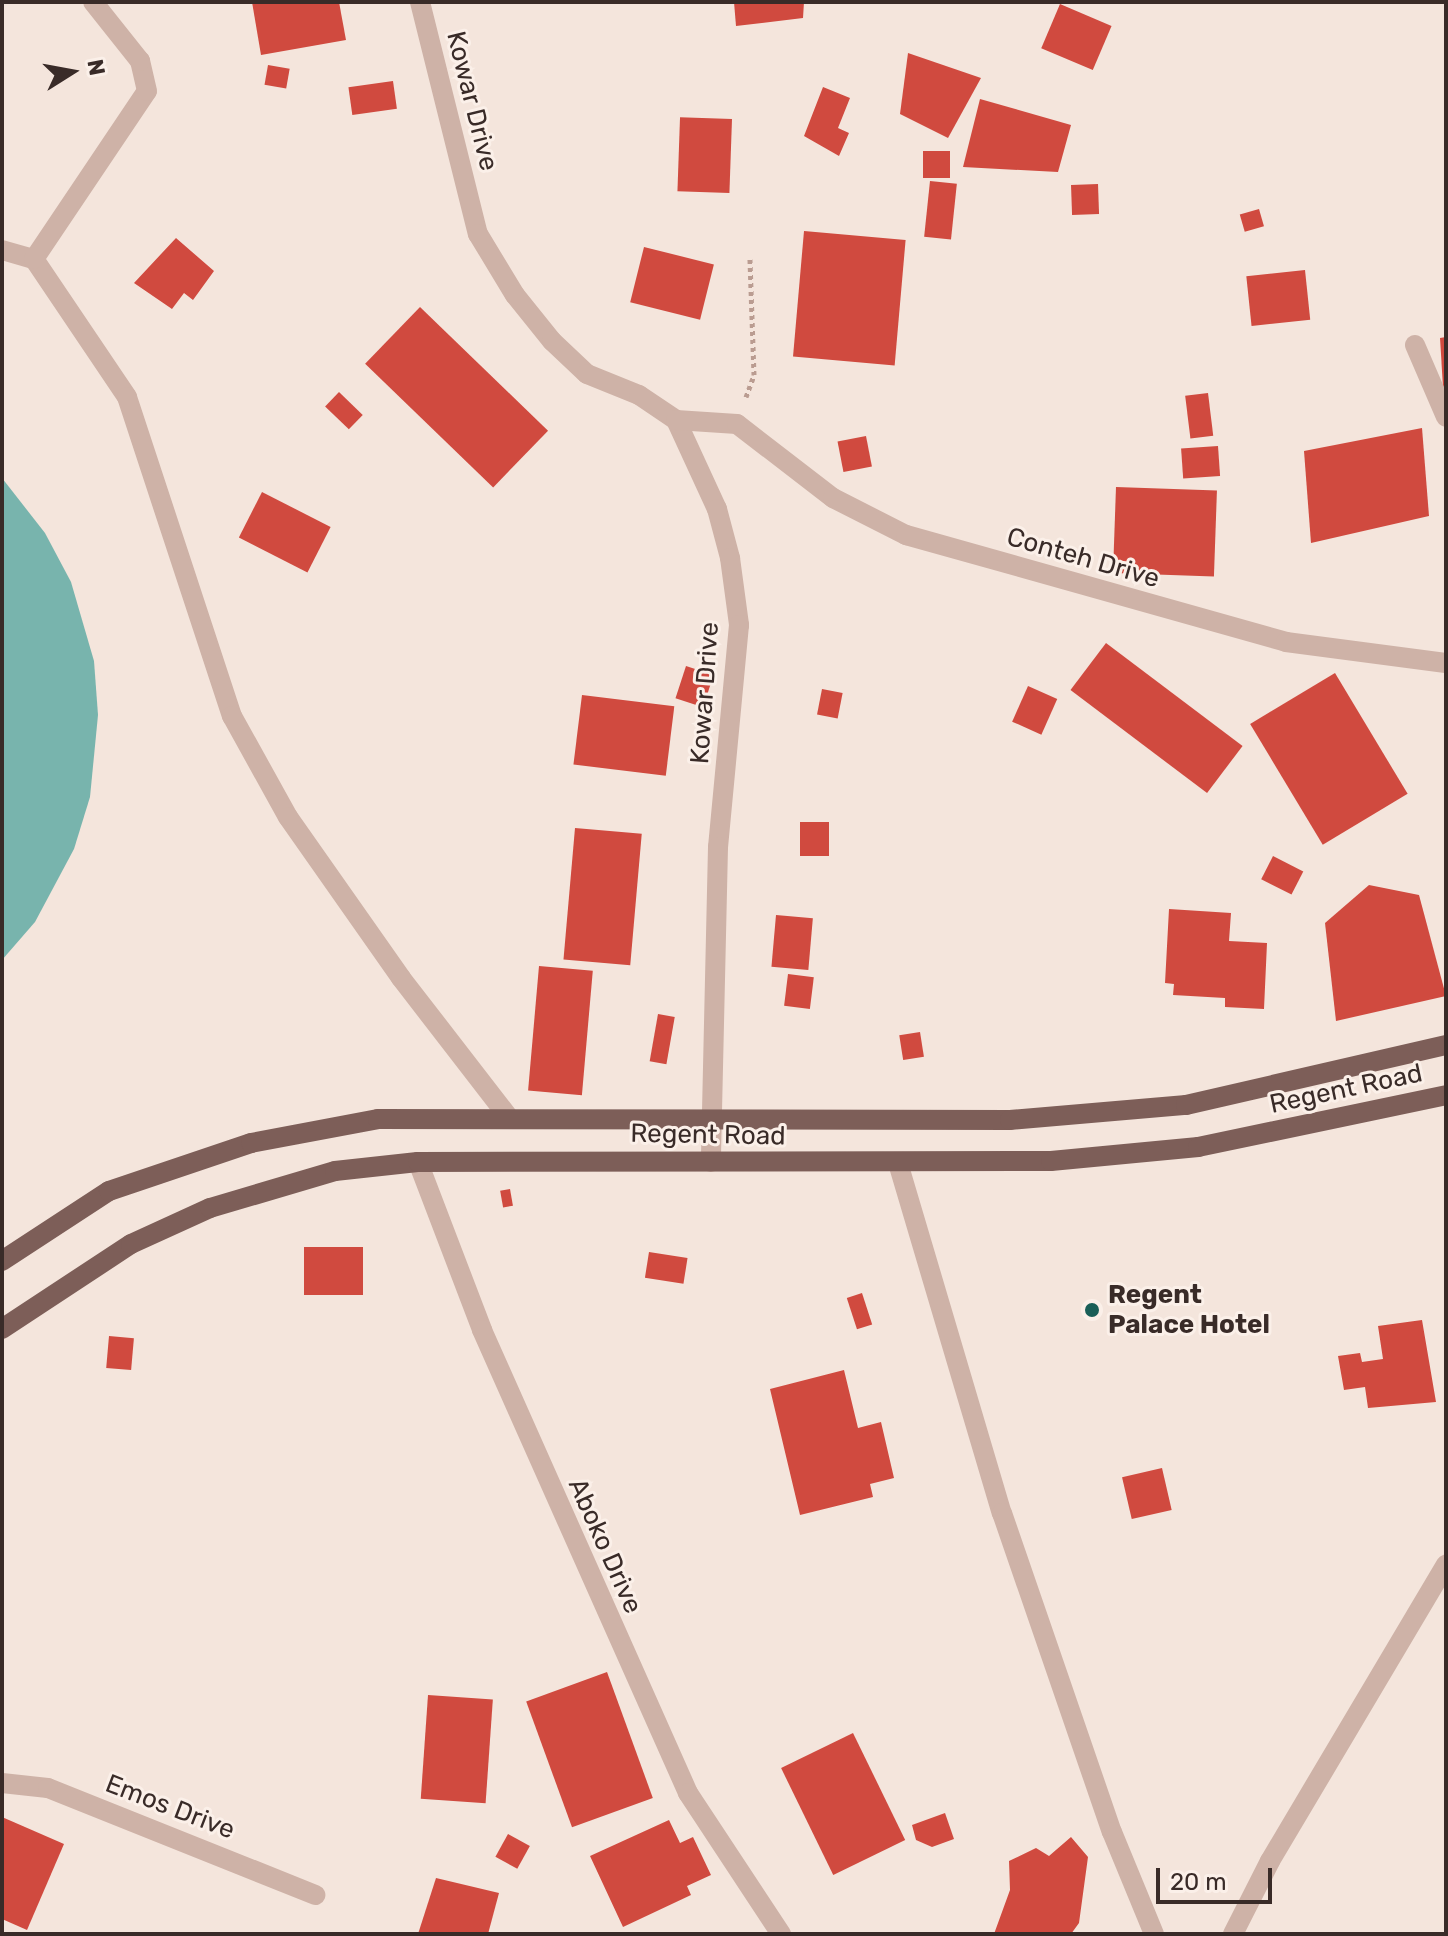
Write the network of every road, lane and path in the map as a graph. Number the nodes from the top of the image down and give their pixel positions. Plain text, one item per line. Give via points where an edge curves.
1 (93, 2) edge
2 (420, 2) edge
3 (2, 250) edge
4 (34, 259) junction
5 (750, 259) dead end
6 (1415, 345) dead end
7 (1446, 417) edge
8 (676, 420) junction
9 (737, 424) junction
10 (1446, 663) edge
11 (1446, 1045) edge
12 (1446, 1095) edge
13 (510, 1119) junction
14 (711, 1119) junction
15 (418, 1162) junction
16 (711, 1162) junction
17 (898, 1163) junction
18 (2, 1261) edge
19 (2, 1329) edge
20 (1446, 1564) edge
21 (2, 1783) edge
22 (315, 1895) dead end
23 (781, 1934) edge
24 (1154, 1934) edge
25 (1233, 1934) edge

1 - 4 street via 140,61 147,91
2 - 8 street, Kowar Drive via 478,234 515,295 587,374 639,395
3 - 4 street
4 - 13 street via 127,397 232,716 288,817 401,978
5 - 9 path via 754,375
6 - 7 street
8 - 9 street
8 - 14 street, Kowar Drive via 717,509 739,625 718,847
9 - 10 street, Conteh Drive via 833,498 906,535 1286,642
11 - 14 main road, Regent Road via 1186,1105 1010,1120
12 - 17 main road, Regent Road via 1198,1147 1051,1161
13 - 14 main road, Regent Road
13 - 18 main road, Regent Road via 378,1119 251,1143 109,1191
14 - 16 street, Kowar Drive
15 - 16 main road, Regent Road
15 - 19 main road, Regent Road via 335,1171 210,1208 131,1244
15 - 23 street, Aboko Drive via 488,1345 688,1793
16 - 17 main road, Regent Road
17 - 24 street via 1002,1513 1112,1832
20 - 25 street via 1270,1861
21 - 22 street, Emos Drive via 48,1788

